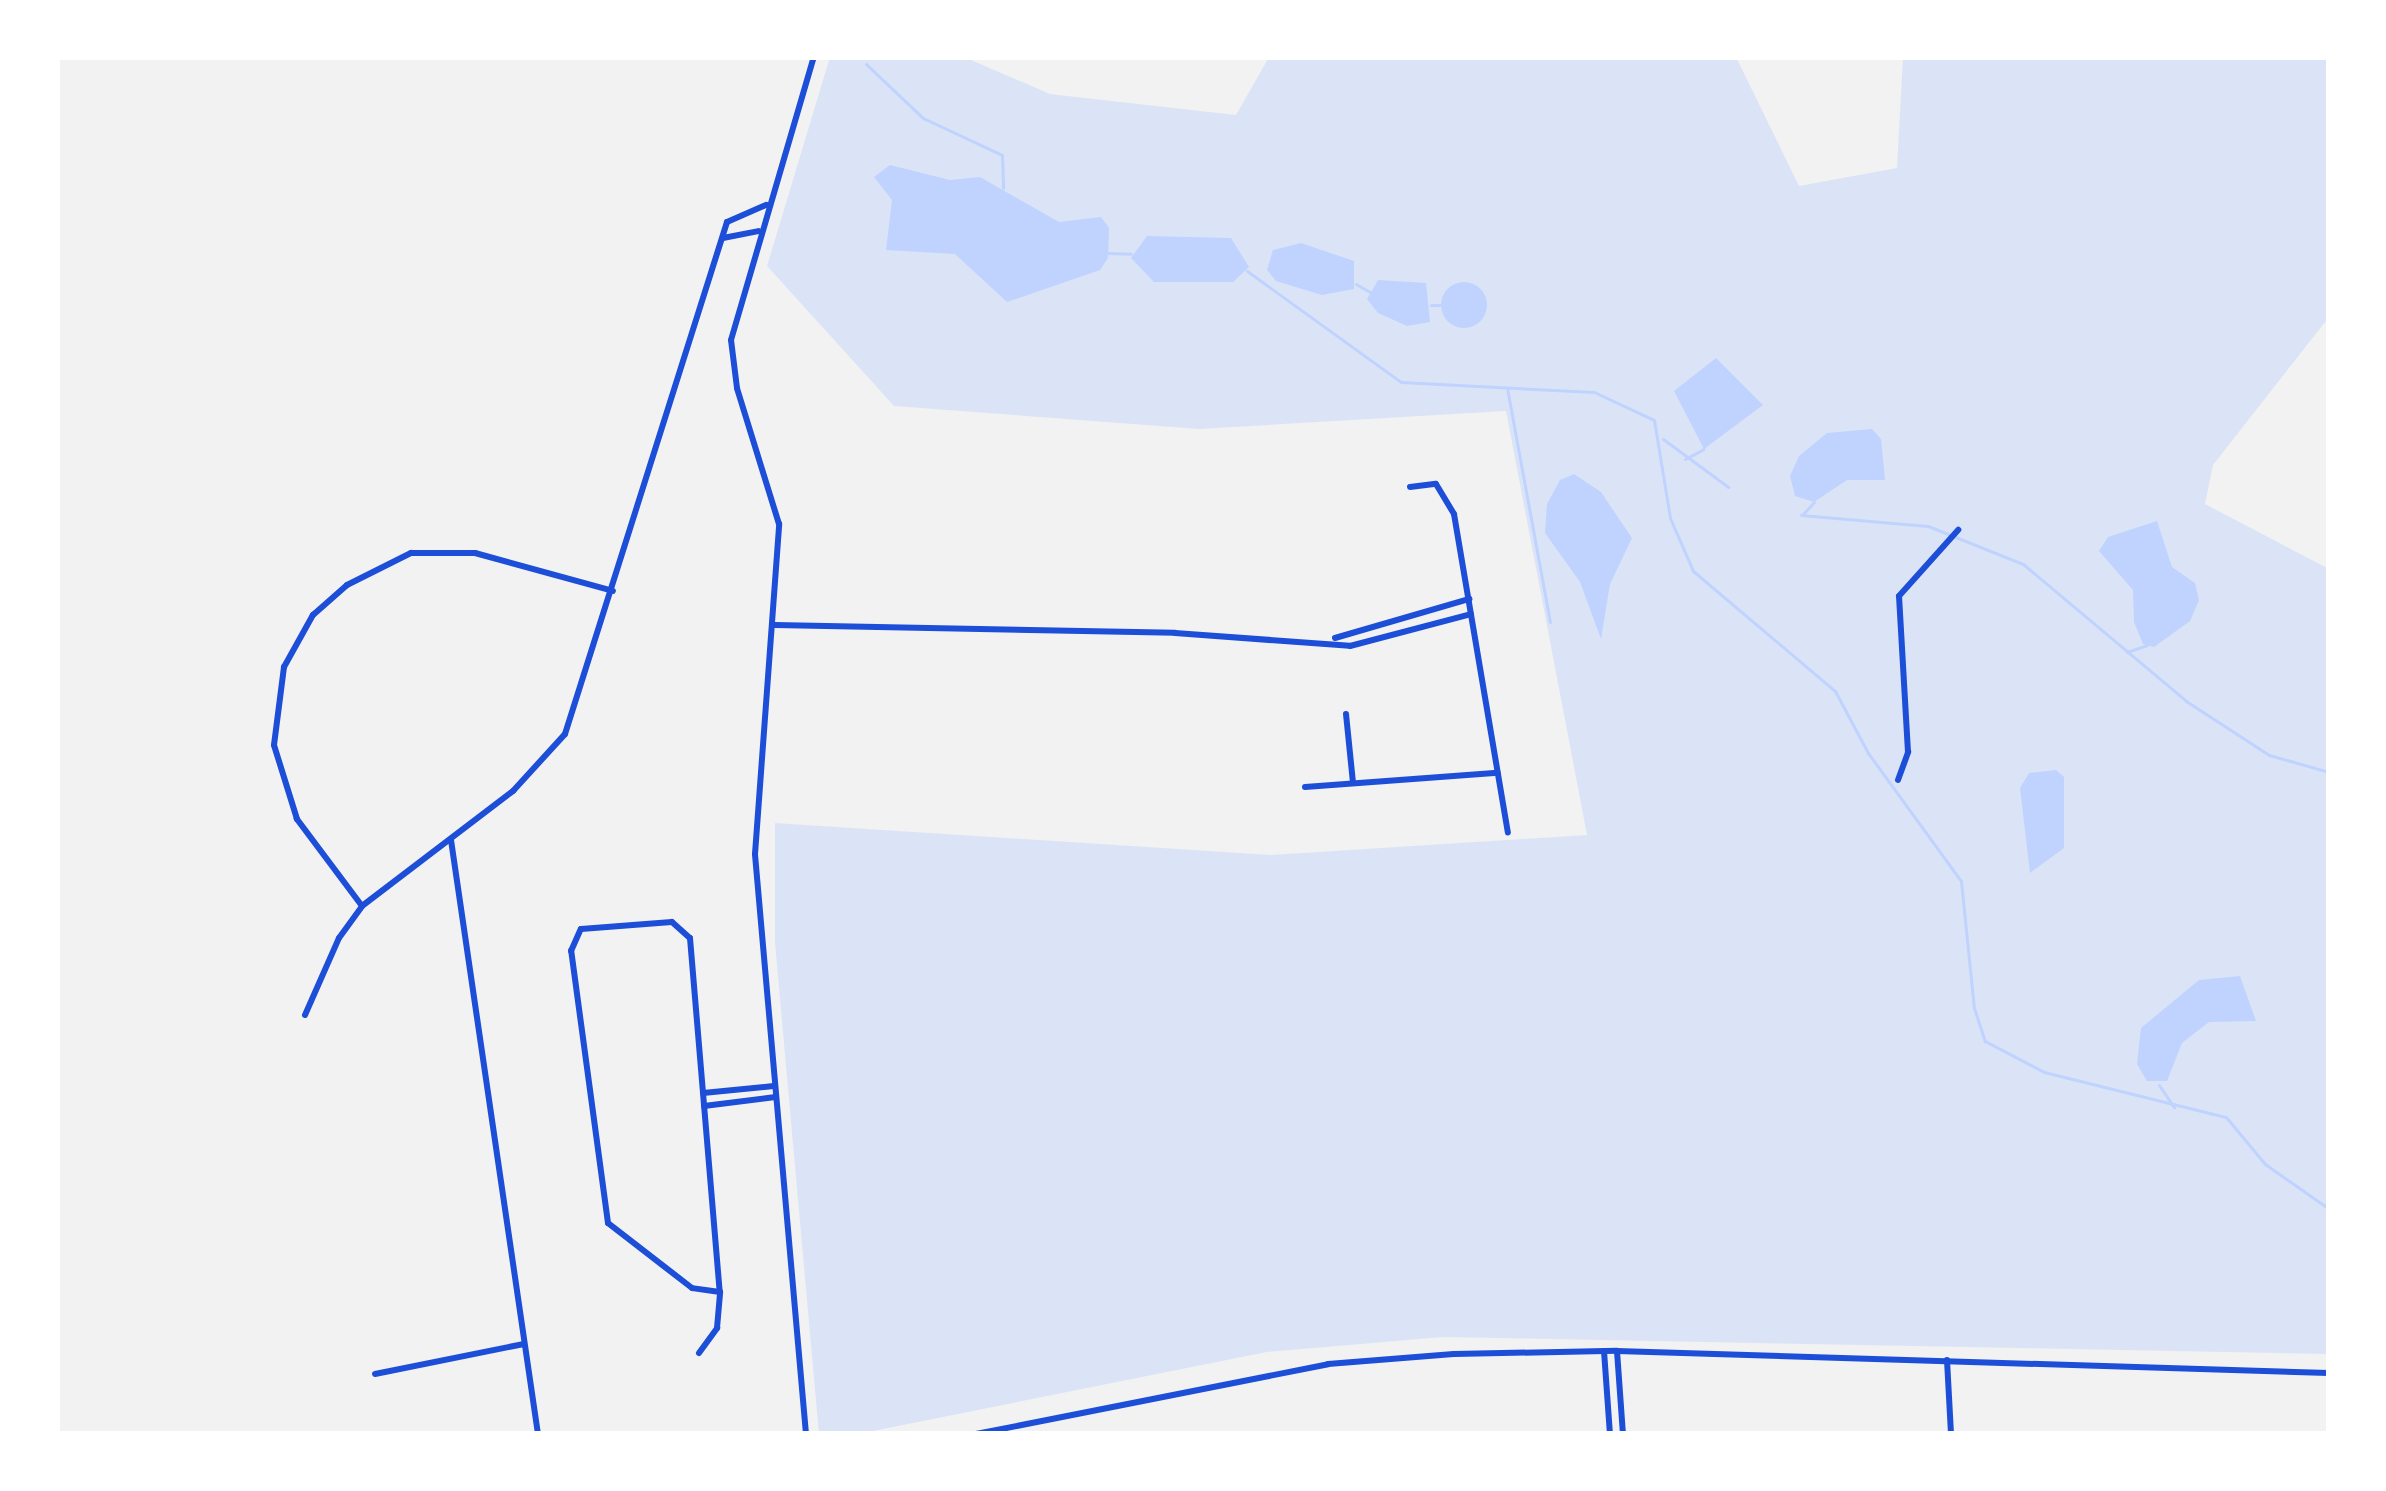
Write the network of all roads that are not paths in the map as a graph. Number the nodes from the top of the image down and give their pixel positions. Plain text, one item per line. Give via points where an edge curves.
1 (814, 57) edge
2 (766, 206) junction
3 (758, 231) junction
4 (723, 238) junction
5 (1410, 487) dead end
6 (1958, 530) dead end
7 (613, 591) junction
8 (1468, 599) junction
9 (1471, 614) junction
10 (1397, 621) junction
11 (775, 625) junction
12 (1400, 634) junction
13 (1331, 640) junction
14 (1346, 714) dead end
15 (1497, 772) junction
16 (1898, 780) dead end
17 (1353, 783) junction
18 (1305, 787) dead end
19 (1508, 832) dead end
20 (451, 840) junction
21 (362, 906) junction
22 (305, 1015) dead end
23 (774, 1086) junction
24 (703, 1093) junction
25 (775, 1097) junction
26 (704, 1106) junction
27 (720, 1292) junction
28 (525, 1344) junction
29 (1604, 1351) junction
30 (1617, 1351) junction
31 (699, 1353) dead end
32 (1947, 1360) junction
33 (375, 1373) dead end
34 (2329, 1373) edge
35 (538, 1434) edge
36 (806, 1434) edge
37 (979, 1434) edge
38 (1610, 1434) edge
39 (1623, 1434) edge
40 (1951, 1434) edge

1 - 2 street
2 - 3 street
2 - 4 street via 729,218
3 - 4 street
3 - 11 street via 731,352 779,524
4 - 7 street
5 - 8 street via 1427,482 1449,499
6 - 16 street via 1899,596 1908,752
7 - 20 street via 580,700 552,754
7 - 21 street via 475,553 411,554 363,574 313,615 276,696 278,770 297,819
8 - 9 street
8 - 10 street
9 - 12 street
9 - 15 street
10 - 12 street
10 - 13 street
11 - 13 street
11 - 23 street via 755,854
12 - 13 street via 1351,646
14 - 17 street
15 - 17 street
15 - 19 street
17 - 18 street
20 - 21 street
20 - 28 street
21 - 22 street
23 - 24 street
23 - 25 street
24 - 26 street
24 - 27 street via 685,928 576,932 571,951 608,1223 692,1288
25 - 26 street
25 - 36 street
26 - 27 street
27 - 31 street via 717,1328
28 - 33 street
28 - 35 street
29 - 30 street
29 - 37 street via 1328,1364
29 - 38 street
30 - 32 street
30 - 39 street
32 - 34 street
32 - 40 street

